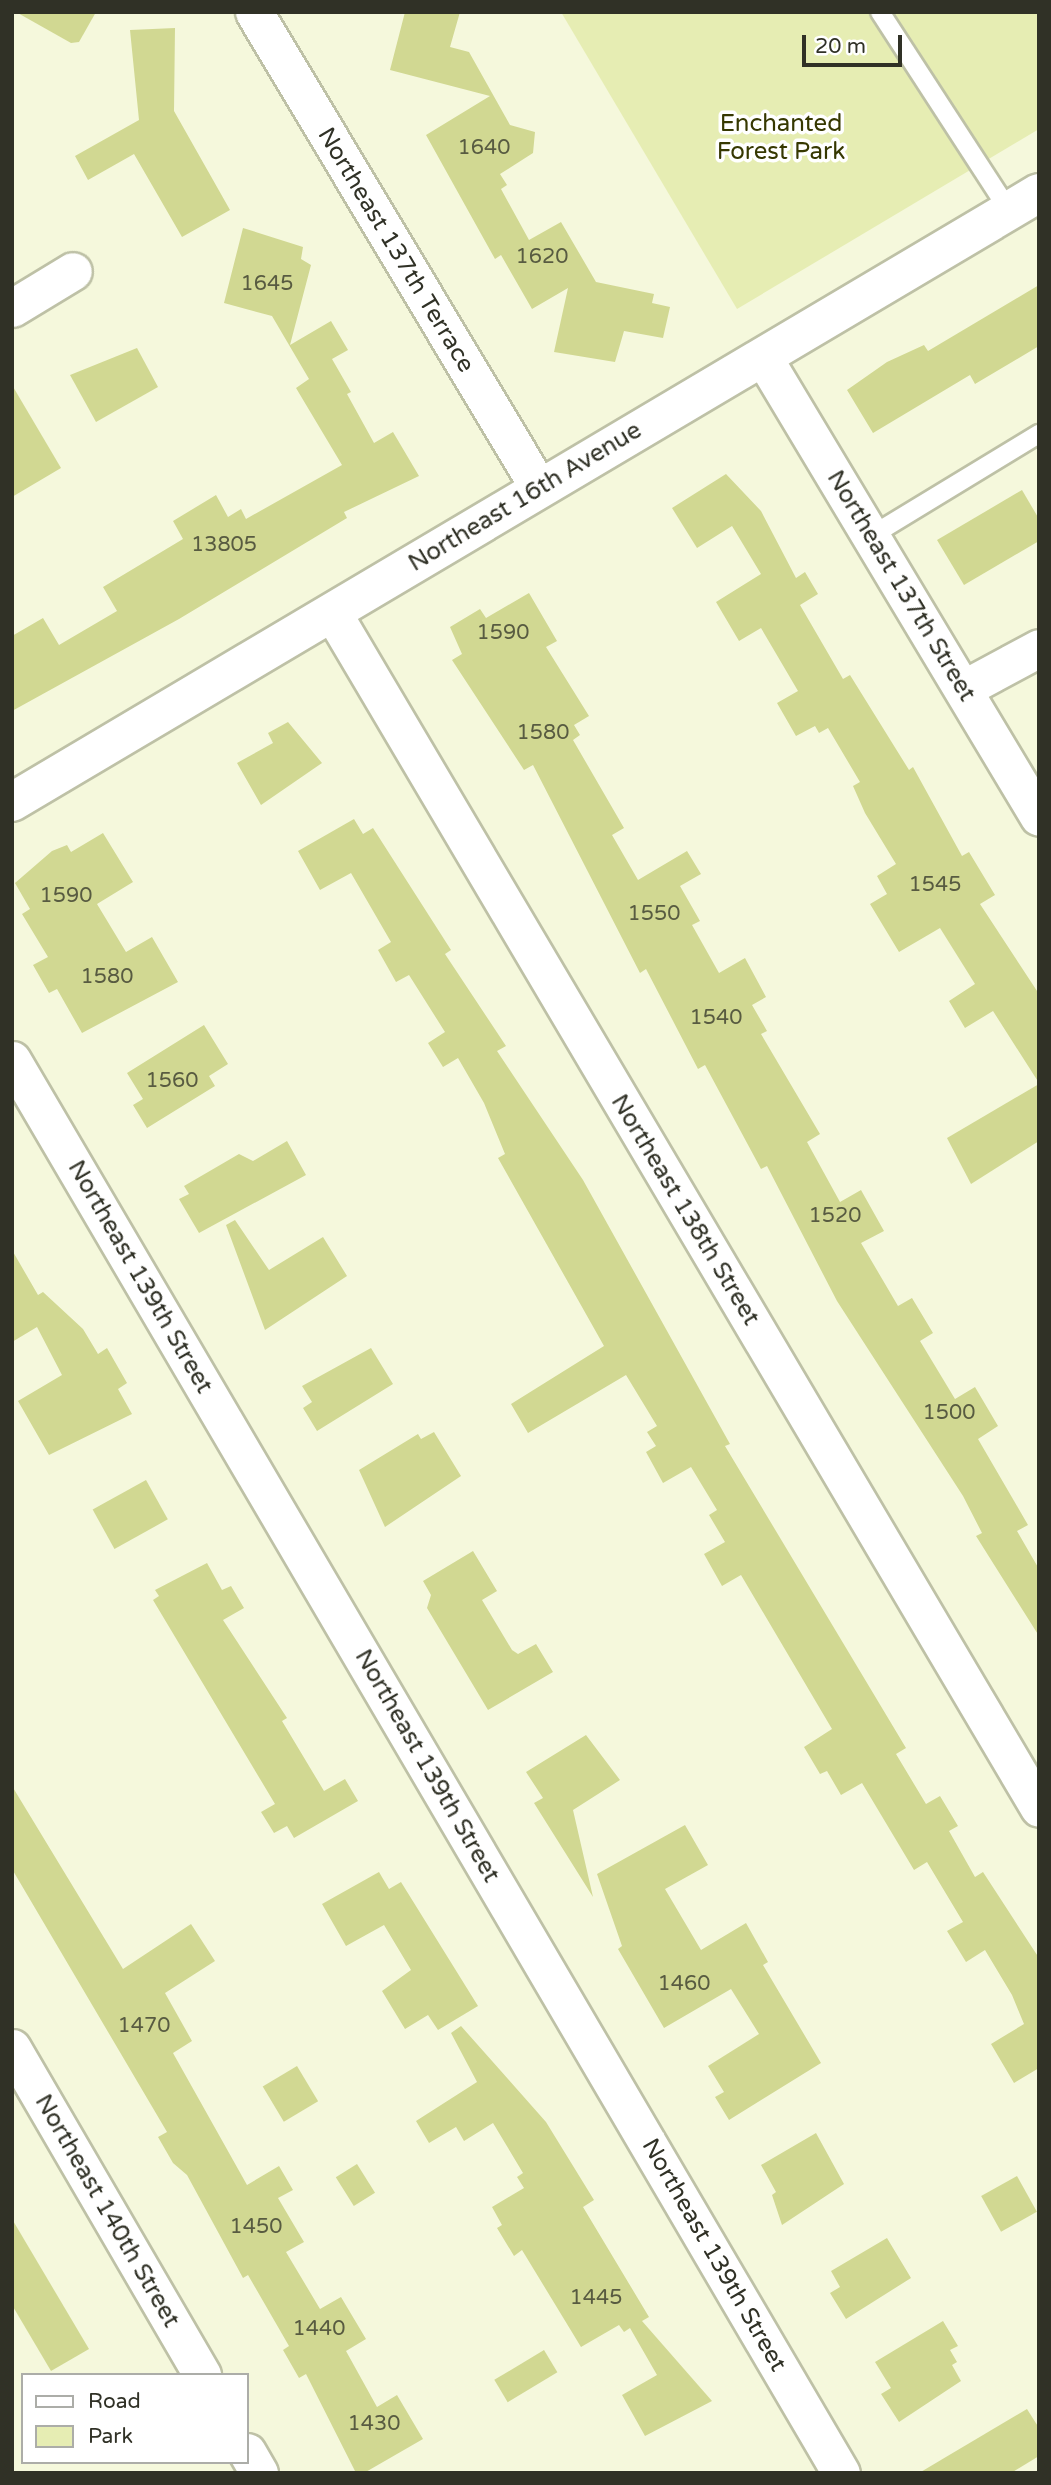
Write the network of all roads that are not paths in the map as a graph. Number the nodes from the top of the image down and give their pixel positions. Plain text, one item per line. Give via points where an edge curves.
1 (254, 12) edge
2 (880, 12) edge
3 (1024, 202) edge
4 (73, 271) dead end
5 (12, 308) edge
6 (763, 356) junction
7 (1039, 434) edge
8 (539, 488) junction
9 (871, 536) junction
10 (332, 611) junction
11 (1039, 648) edge
12 (963, 689) junction
13 (12, 802) edge
14 (1039, 817) edge
15 (12, 1060) edge
16 (1039, 1808) edge
17 (12, 2048) edge
18 (201, 2373) edge
19 (248, 2454) edge
20 (258, 2473) edge
21 (841, 2473) edge

1 - 8 street, Northeast 137th Terrace
2 - 3 lane
3 - 6 street, Northeast 16th Avenue
4 - 5 street
6 - 8 street, Northeast 16th Avenue
6 - 9 street, Northeast 137th Street
7 - 9 lane
8 - 10 street, Northeast 16th Avenue
9 - 12 street, Northeast 137th Street
10 - 13 street, Northeast 16th Avenue
10 - 16 street, Northeast 138th Street
11 - 12 street
12 - 14 street, Northeast 137th Street
15 - 21 street, Northeast 139th Street
17 - 18 street, Northeast 140th Street
19 - 20 street

